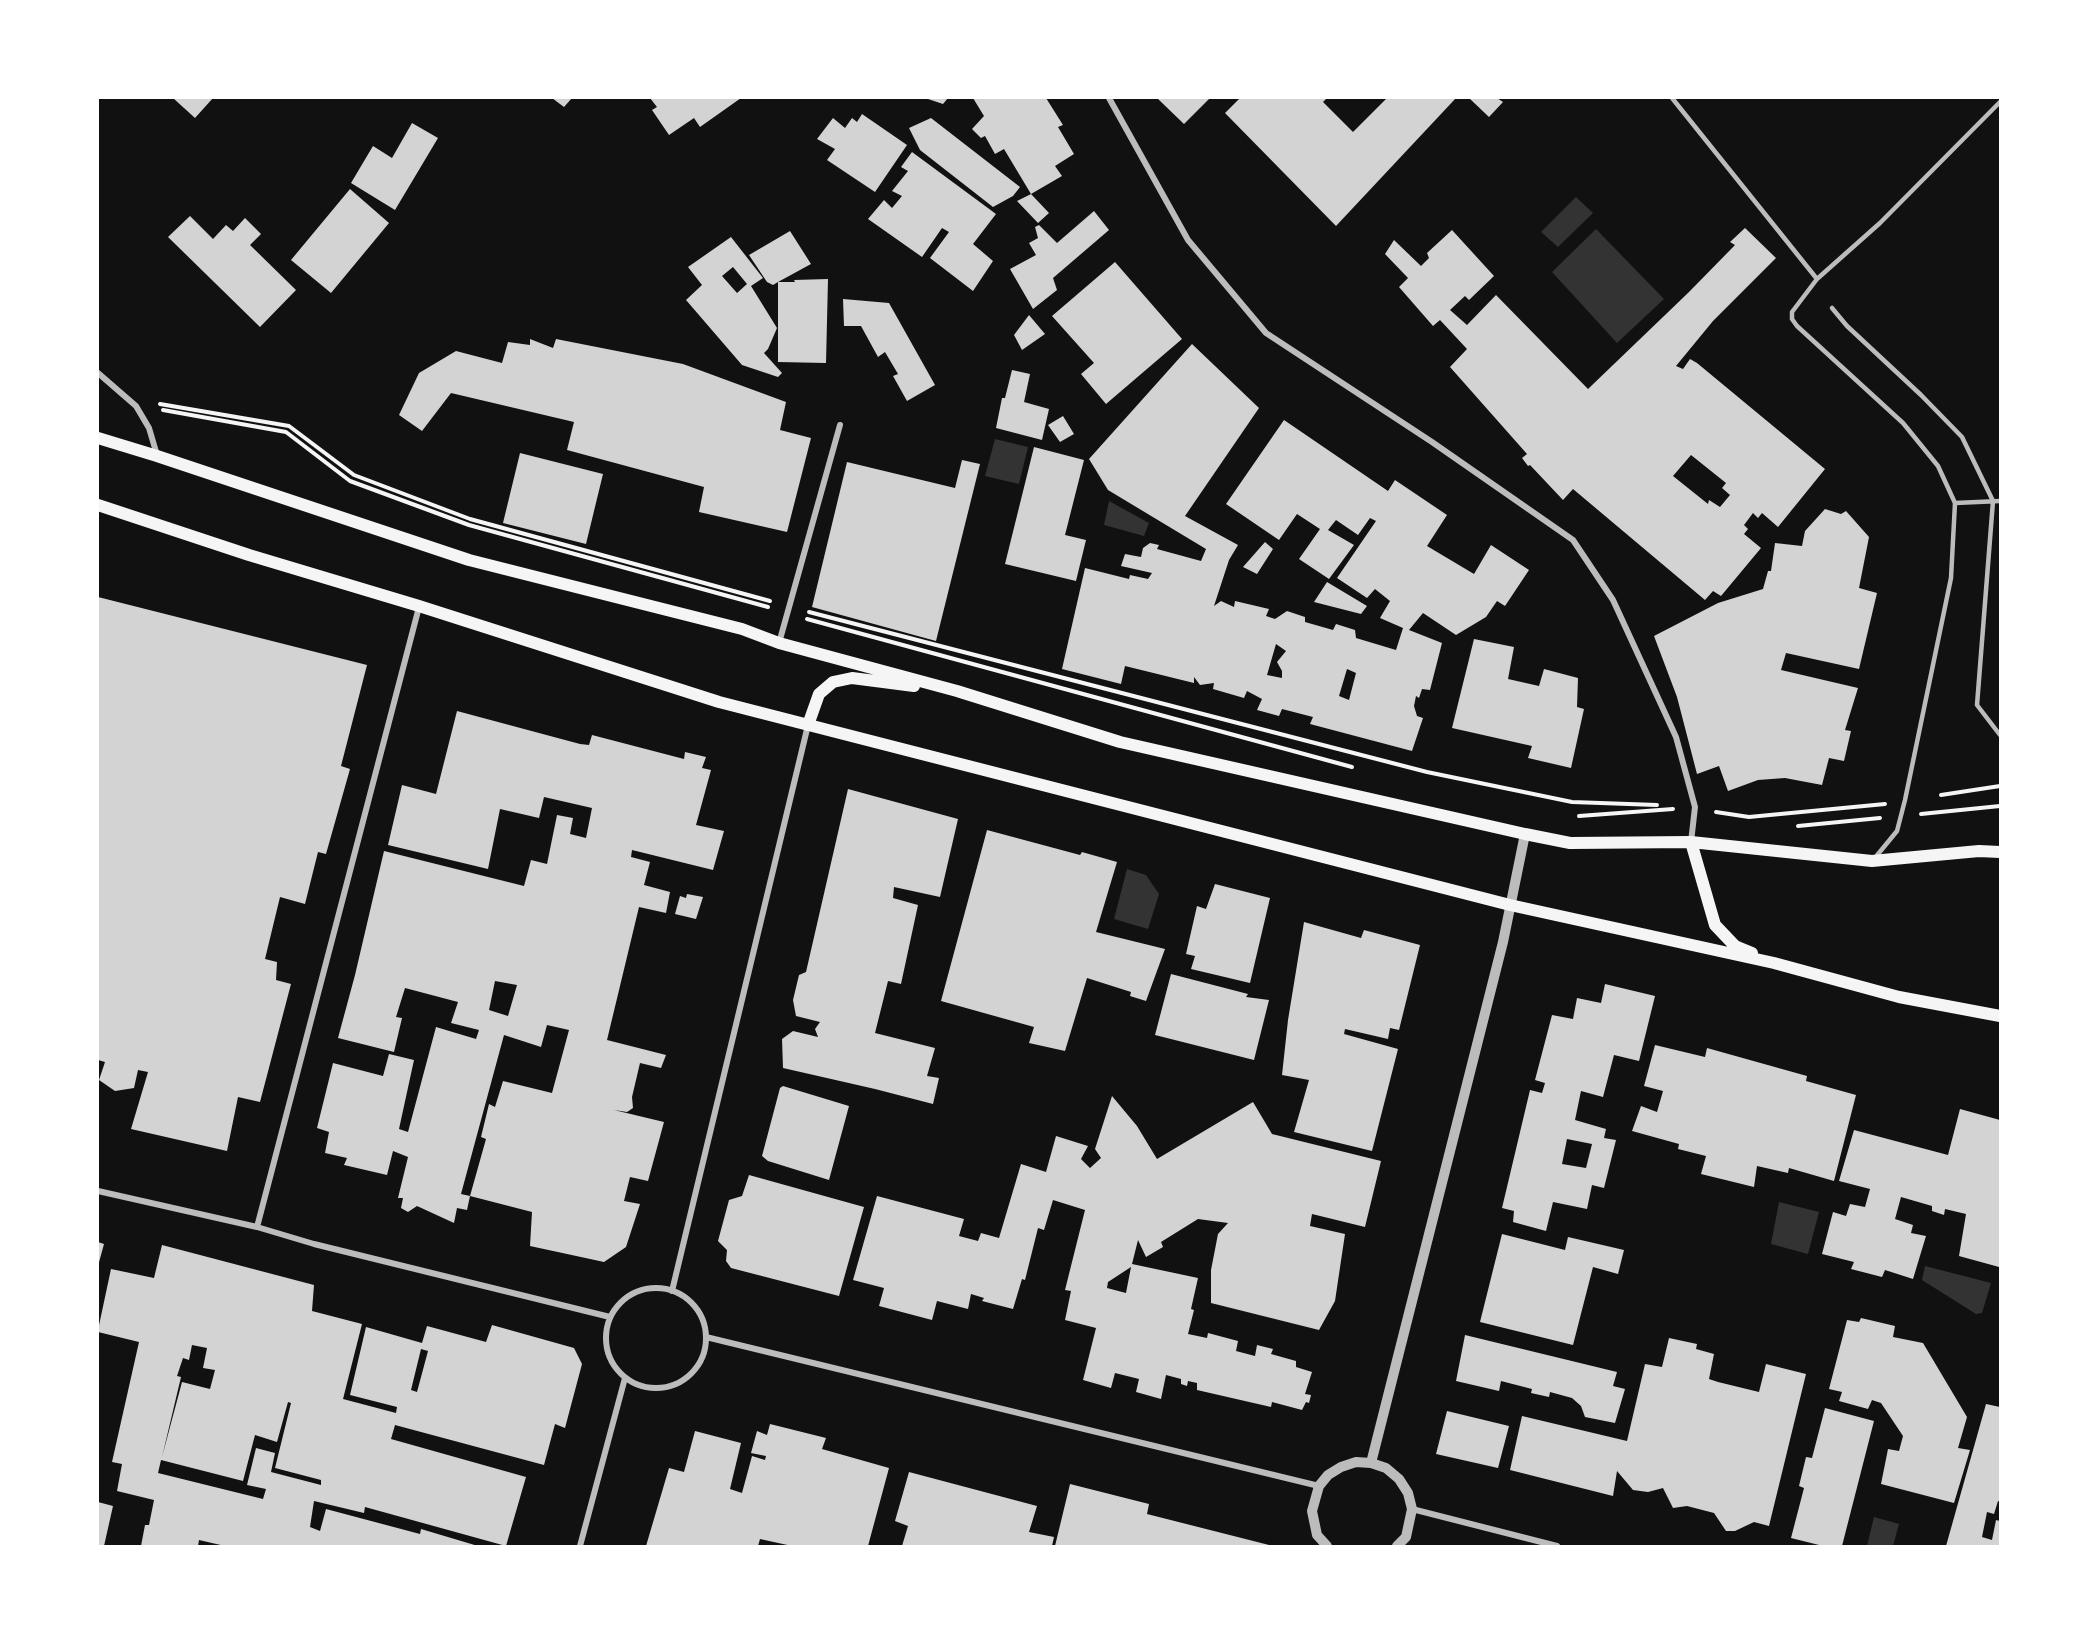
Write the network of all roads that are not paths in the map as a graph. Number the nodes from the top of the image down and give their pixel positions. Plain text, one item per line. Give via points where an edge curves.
1 (1109, 98) edge
2 (1672, 98) edge
3 (2001, 102) edge
4 (1817, 279) junction
5 (1832, 308) dead end
6 (98, 373) edge
7 (840, 424) dead end
8 (98, 438) edge
9 (157, 456) junction
10 (1993, 501) junction
11 (2001, 501) edge
12 (1955, 503) junction
13 (98, 505) edge
14 (419, 606) junction
15 (779, 643) junction
16 (957, 690) junction
17 (807, 725) junction
18 (2001, 735) edge
19 (1525, 834) junction
20 (1691, 842) junction
21 (2001, 852) edge
22 (1872, 861) junction
23 (1510, 905) junction
24 (1774, 963) junction
25 (2001, 1016) edge
26 (98, 1191) edge
27 (257, 1227) junction
28 (672, 1291) junction
29 (610, 1317) junction
30 (706, 1337) junction
31 (625, 1378) junction
32 (1371, 1463) junction
33 (1319, 1486) junction
34 (1412, 1509) junction
35 (580, 1546) edge
36 (1327, 1546) edge
37 (1397, 1546) edge
38 (1557, 1546) edge

1 - 20 street via 1188,240 1266,333 1573,540 1613,600 1676,737 1695,807
2 - 4 lane
3 - 4 lane via 1880,223
4 - 12 lane via 1792,312 1792,319 1903,423 1938,466
5 - 10 lane via 1962,437
6 - 9 street via 136,406 149,428
7 - 15 street
8 - 9 main road
9 - 15 main road via 469,560 742,629
10 - 11 lane
10 - 12 lane
10 - 18 lane via 1977,705
12 - 22 lane via 1951,578 1901,816 1897,831
13 - 14 main road
14 - 17 main road via 719,702
14 - 27 street
15 - 16 main road
16 - 17 main road via 852,678 833,682 819,694
16 - 19 main road via 1120,742
17 - 23 main road
17 - 28 street
19 - 20 main road via 1570,843
19 - 23 street
20 - 22 main road
20 - 24 main road via 1715,925 1736,946
21 - 22 main road
23 - 24 main road
23 - 32 street
24 - 25 main road via 1899,997
26 - 27 street
27 - 29 street
28 - 29 street via 636,1293
28 - 30 street via 696,1309
29 - 31 street via 606,1339 611,1361
30 - 31 street via 700,1364 679,1384 651,1389
30 - 33 street
31 - 35 street
32 - 33 street via 1341,1467
32 - 34 street via 1386,1468 1399,1479
33 - 36 street via 1311,1511 1317,1535
34 - 37 street via 1406,1537
34 - 38 street

